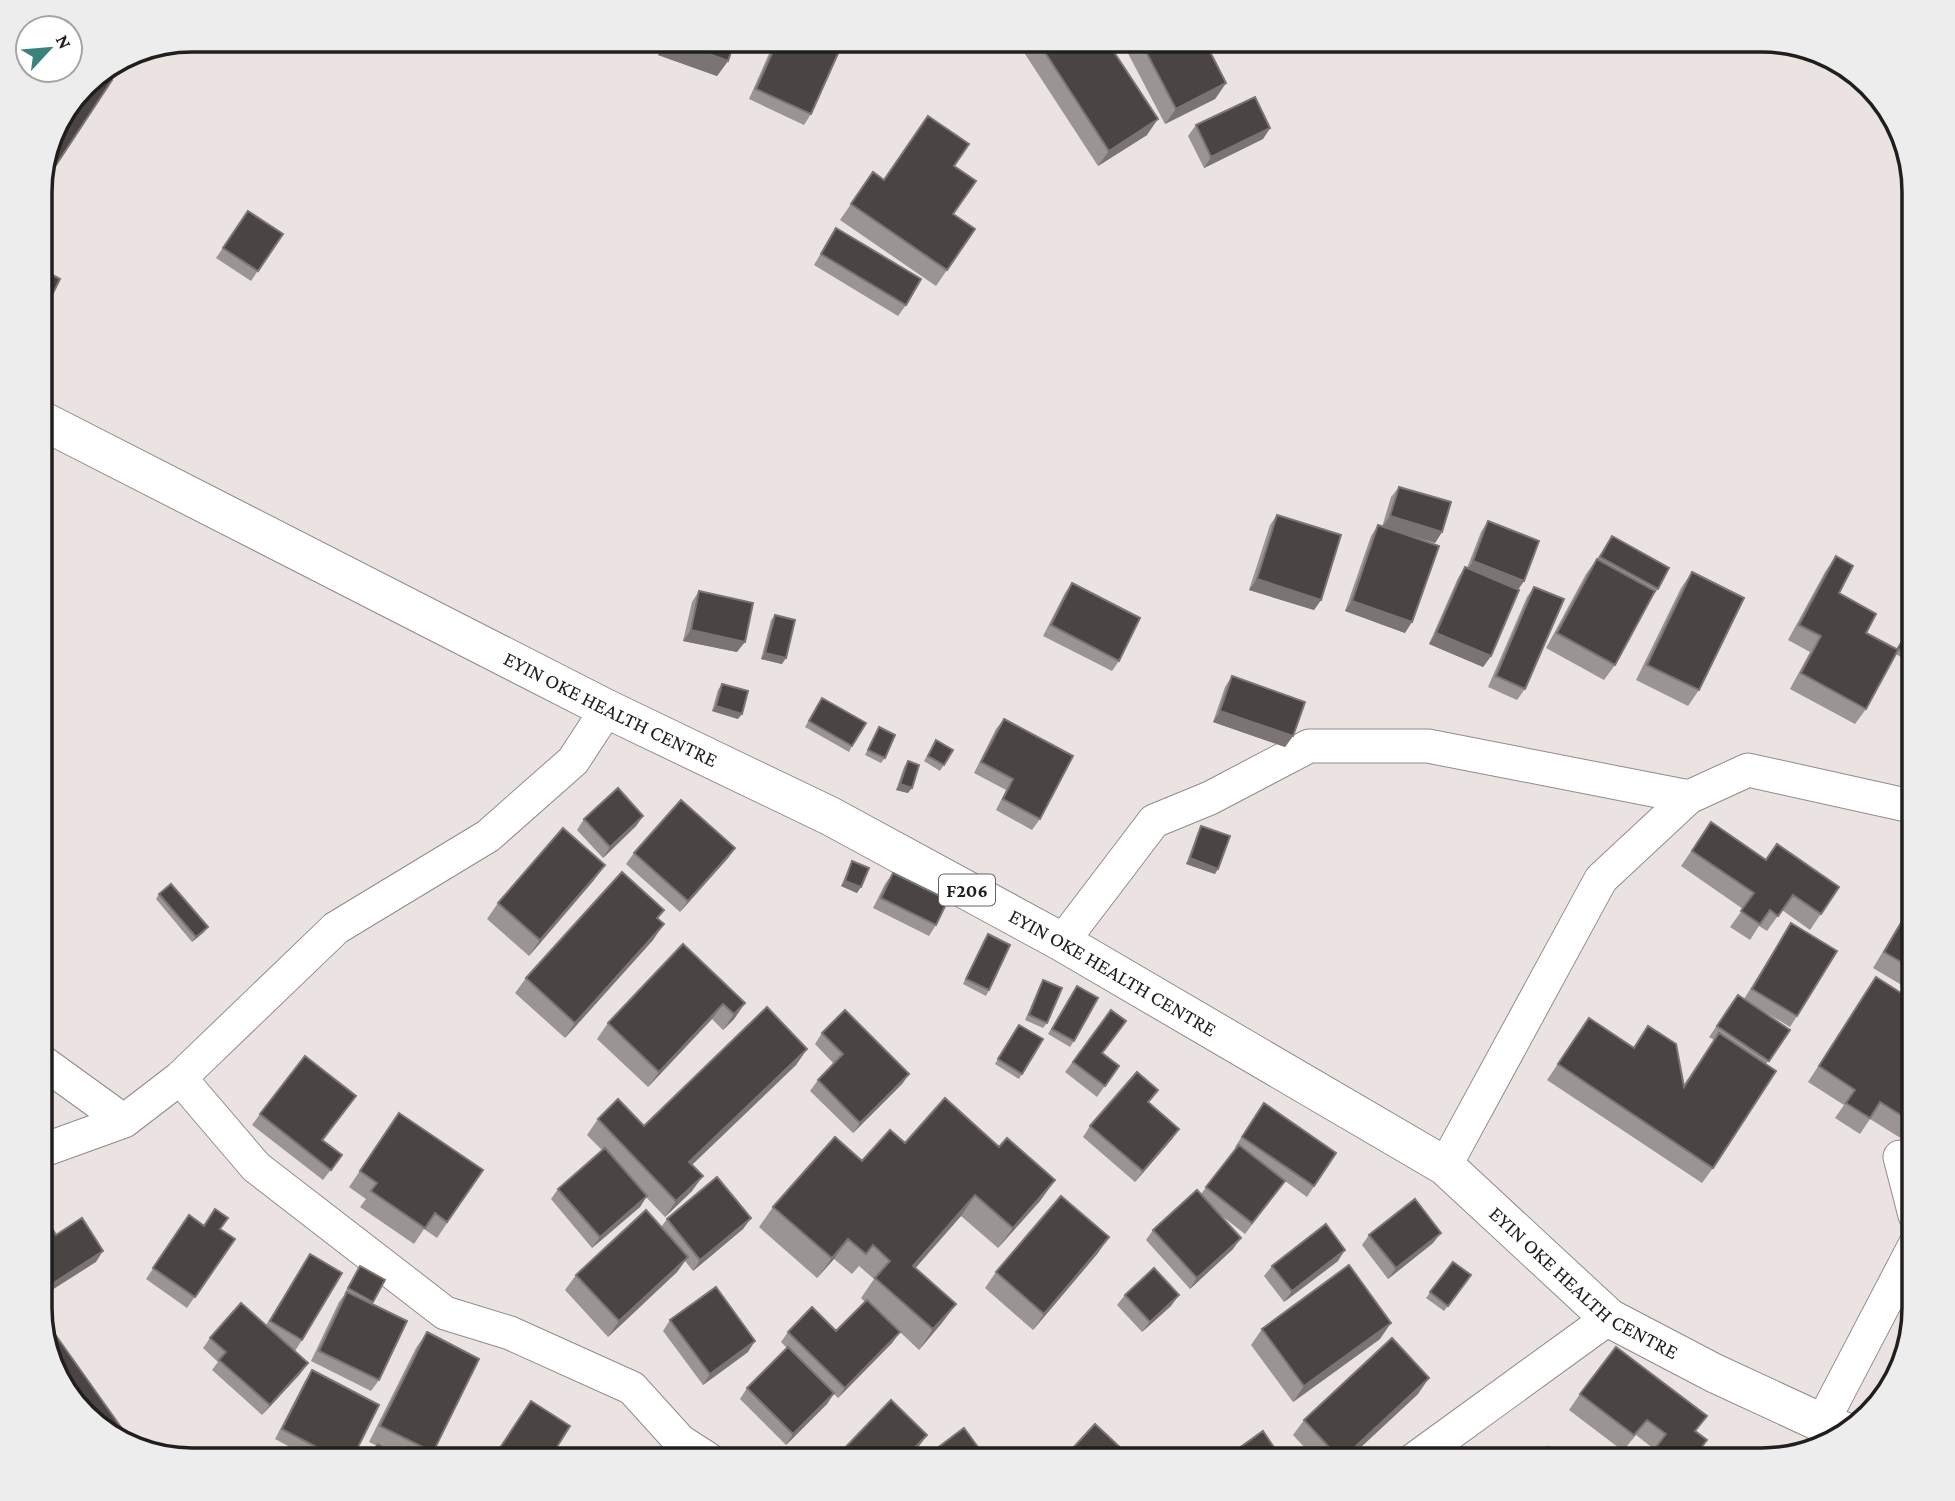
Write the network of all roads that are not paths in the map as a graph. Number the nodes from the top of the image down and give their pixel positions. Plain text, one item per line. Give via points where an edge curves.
1 (53, 426) edge
2 (607, 709) junction
3 (1689, 797) junction
4 (1902, 804) edge
5 (1062, 942) junction
6 (53, 1070) edge
7 (180, 1078) junction
8 (124, 1121) junction
9 (53, 1148) edge
10 (1900, 1157) dead end
11 (1902, 1165) edge
12 (1446, 1166) junction
13 (1902, 1274) edge
14 (1609, 1318) junction
15 (1834, 1428) edge
16 (691, 1448) edge
17 (1430, 1448) edge

1 - 2 main road, EYIN OKE HEALTH CENTRE / F206
2 - 5 main road, EYIN OKE HEALTH CENTRE / F206 via 830,816
2 - 7 street via 573,761 488,836 336,928
3 - 4 street via 1748,770
3 - 5 street via 1428,746 1308,746 1210,798 1154,821
3 - 12 street via 1601,879
5 - 12 main road, EYIN OKE HEALTH CENTRE / F206
6 - 8 street
7 - 8 street
7 - 16 street via 256,1167 445,1313 510,1333 632,1388
8 - 9 street
10 - 11 street
12 - 14 main road, EYIN OKE HEALTH CENTRE / F206
13 - 15 street
14 - 15 main road, EYIN OKE HEALTH CENTRE / F206
14 - 17 street

